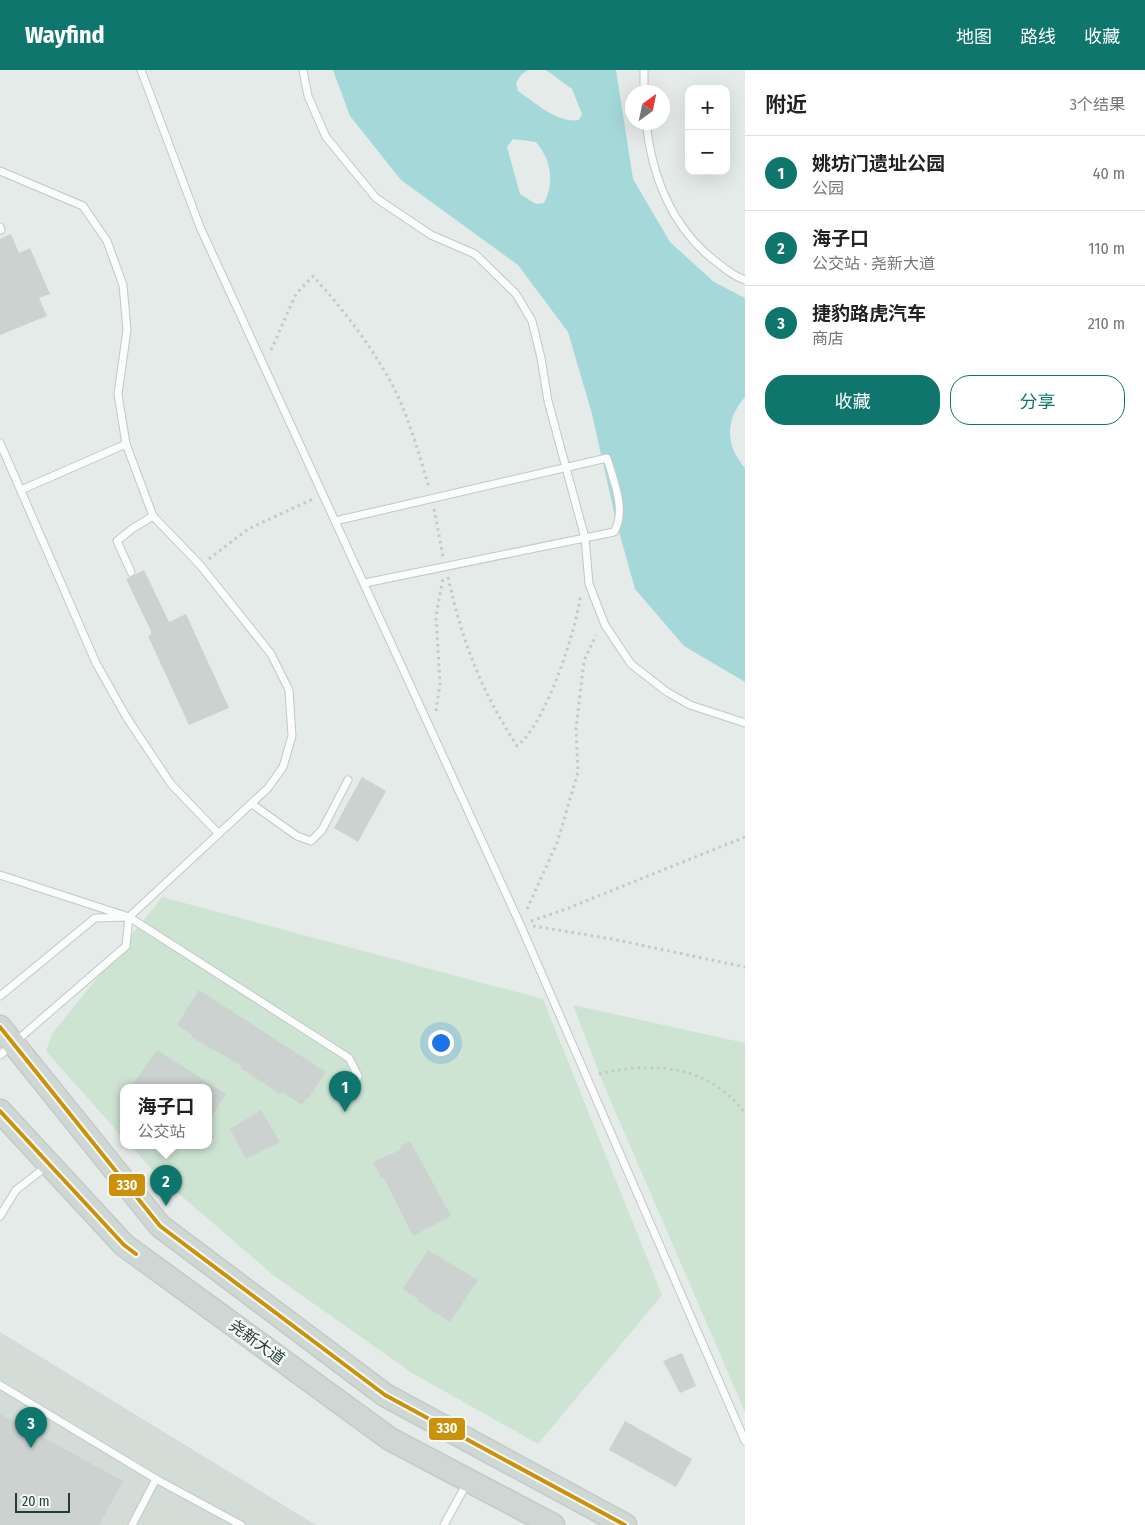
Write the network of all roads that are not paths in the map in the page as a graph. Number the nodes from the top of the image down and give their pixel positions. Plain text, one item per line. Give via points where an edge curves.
1 (141, 70) edge
2 (303, 70) edge
3 (644, 70) edge
4 (644, 85) edge
5 (647, 130) edge
6 (0, 172) edge
7 (745, 280) edge
8 (0, 443) edge
9 (126, 444) junction
10 (567, 467) junction
11 (21, 490) junction
12 (153, 516) junction
13 (335, 521) junction
14 (585, 538) junction
15 (131, 572) dead end
16 (365, 583) junction
17 (745, 723) edge
18 (348, 780) dead end
19 (252, 804) junction
20 (218, 833) junction
21 (0, 875) edge
22 (129, 917) junction
23 (0, 996) edge
24 (4, 1042) edge
25 (352, 1098) dead end
26 (0, 1110) edge
27 (49, 1164) junction
28 (0, 1216) edge
29 (0, 1385) edge
30 (745, 1441) edge
31 (156, 1479) junction
32 (468, 1481) junction
33 (132, 1525) edge
34 (241, 1525) edge
35 (444, 1525) edge
36 (553, 1525) edge
37 (625, 1525) edge

1 - 13 lane via 200,227
2 - 10 lane via 308,96 326,137 376,198 431,235 475,254 516,294 532,321 548,401
3 - 4 lane
5 - 7 lane via 650,155 673,215 711,258 737,278
6 - 9 lane via 83,206 107,241 123,285 126,330 118,394
8 - 11 lane
9 - 11 lane
9 - 12 lane
10 - 13 lane
10 - 14 lane
10 - 14 lane via 607,458 615,488 618,526 614,532
11 - 20 lane via 96,663 127,718 171,784
12 - 15 lane via 117,541
12 - 19 lane via 200,565 271,654 290,690 292,736 283,768
13 - 16 lane
14 - 16 lane
14 - 17 lane via 589,584 605,625 631,664 667,692 690,704
16 - 30 lane via 520,924
18 - 19 lane via 322,830 311,841 297,836
19 - 20 lane
20 - 22 lane
21 - 22 lane
22 - 23 lane via 95,918
22 - 24 lane via 126,946
22 - 25 lane via 349,1058 358,1076
24 - 37 main road via 160,1226 385,1395
26 - 27 main road, 尧新大道
27 - 28 lane via 16,1190
27 - 32 main road, 尧新大道 via 124,1245 390,1439
29 - 31 lane
31 - 33 lane
31 - 34 lane
32 - 35 lane
32 - 36 main road, 尧新大道

